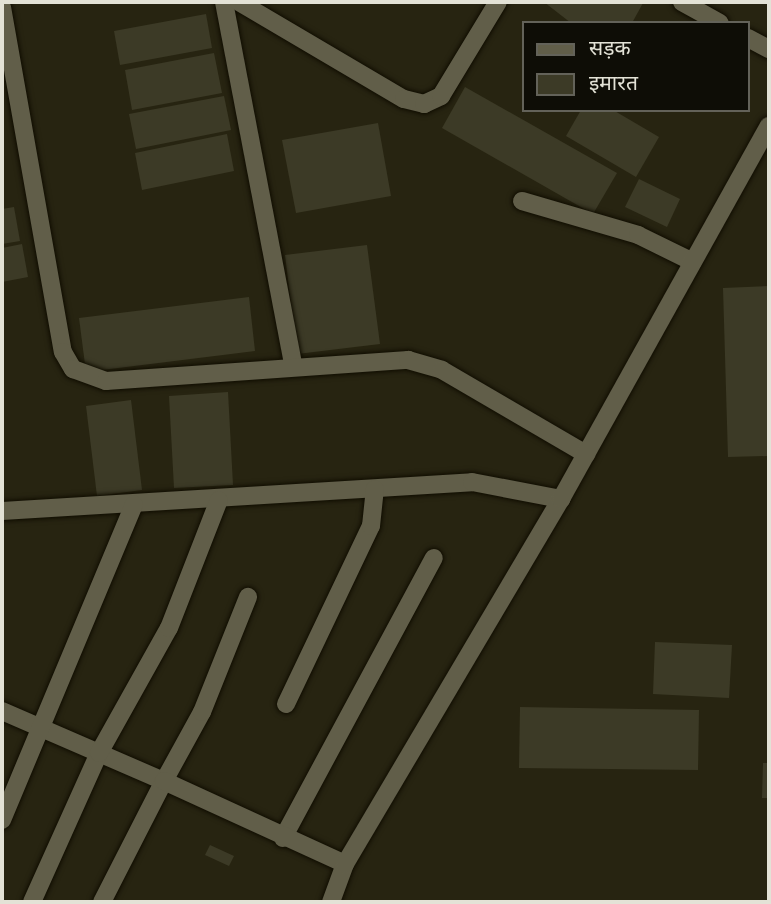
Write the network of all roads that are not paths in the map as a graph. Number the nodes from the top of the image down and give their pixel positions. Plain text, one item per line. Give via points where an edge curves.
1 (224, 2) edge
2 (239, 2) edge
3 (498, 2) edge
4 (682, 2) edge
5 (2, 7) edge
6 (716, 21) edge
7 (750, 39) edge
8 (769, 49) edge
9 (769, 126) edge
10 (522, 201) dead end
11 (693, 262) junction
12 (293, 365) junction
13 (586, 454) junction
14 (375, 489) junction
15 (561, 499) junction
16 (219, 500) junction
17 (134, 505) junction
18 (2, 511) edge
19 (434, 558) dead end
20 (248, 597) dead end
21 (286, 704) dead end
22 (2, 711) edge
23 (43, 728) junction
24 (99, 753) junction
25 (164, 781) junction
26 (2, 820) edge
27 (283, 838) junction
28 (345, 864) junction
29 (32, 902) edge
30 (102, 902) edge
31 (331, 902) edge

1 - 12 street
2 - 3 street via 404,99 424,104 442,96
4 - 6 street
5 - 12 street via 63,352 73,369 106,381
7 - 8 street
9 - 11 street
10 - 11 street via 638,235
11 - 13 street
12 - 13 street via 408,360 442,370
13 - 15 street
14 - 15 street via 498,483
14 - 16 street
14 - 21 street via 371,526
15 - 28 street
16 - 17 street
16 - 24 street via 169,628
17 - 18 street
17 - 23 street
19 - 27 street
20 - 25 street via 202,712
22 - 23 street
23 - 24 street
23 - 26 street
24 - 25 street
24 - 29 street
25 - 27 street
25 - 30 street
27 - 28 street
28 - 31 street

